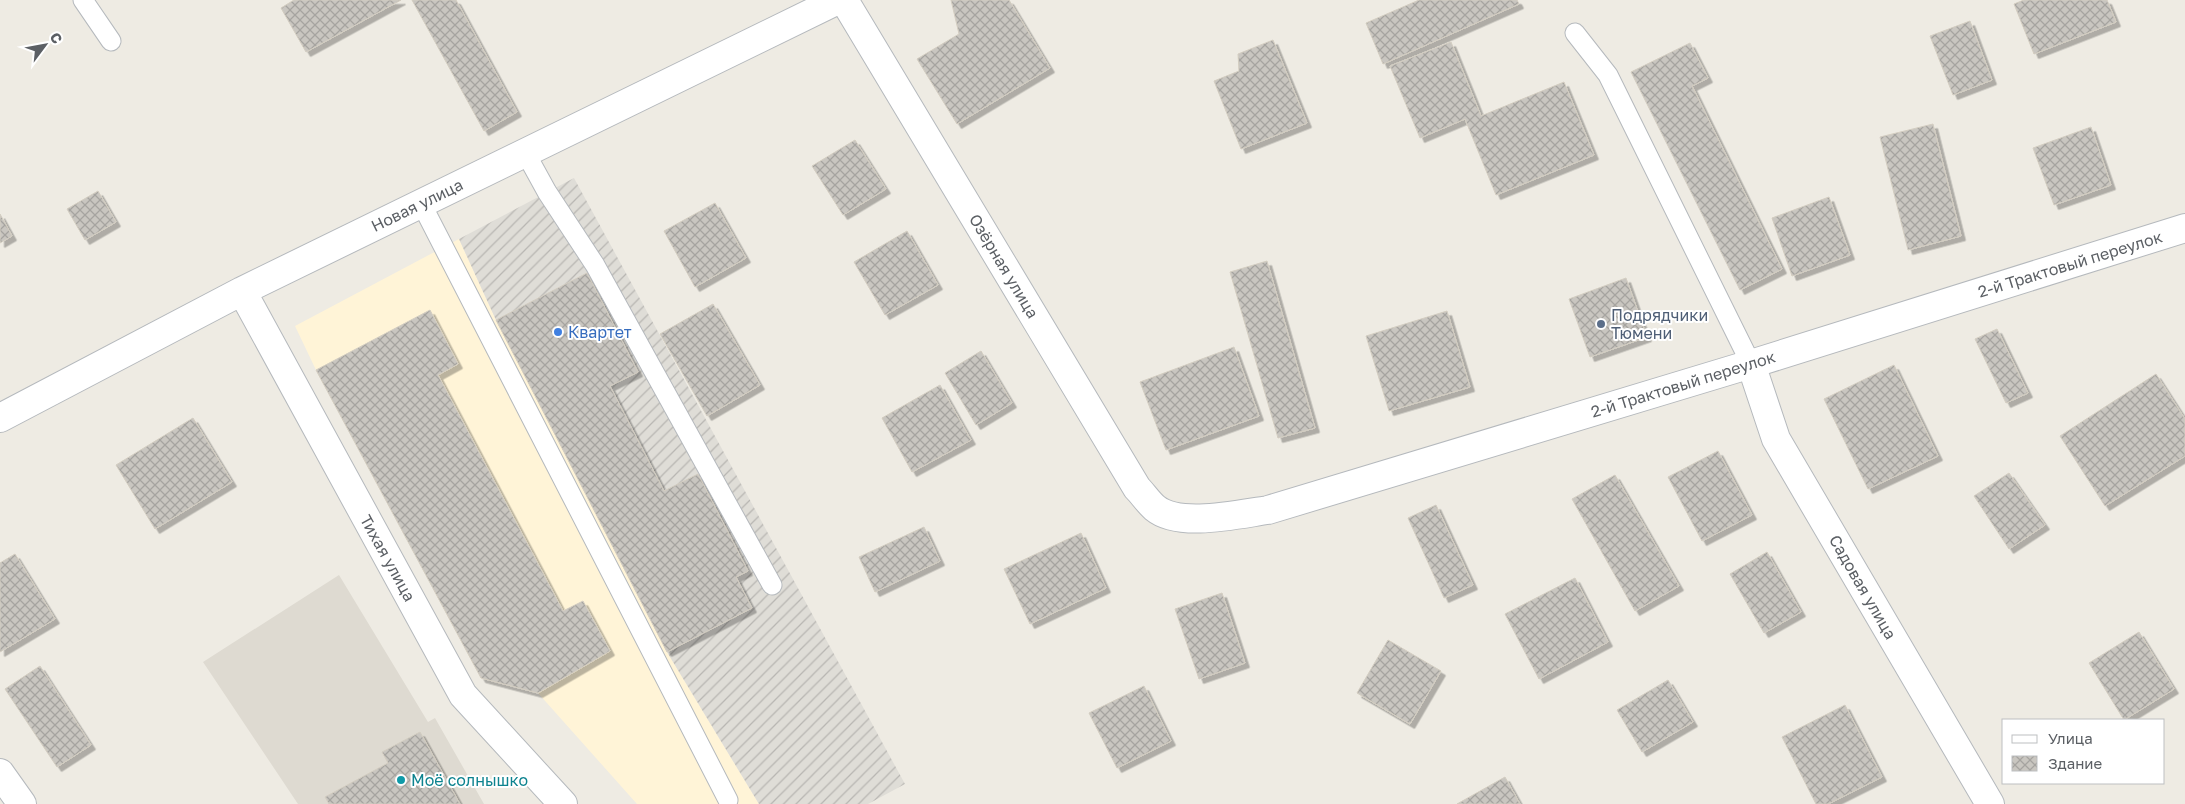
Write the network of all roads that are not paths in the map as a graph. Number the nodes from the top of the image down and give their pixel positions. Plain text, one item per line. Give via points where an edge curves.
1 (83, 0) edge
2 (838, 0) edge
3 (844, 0) edge
4 (1575, 33) dead end
5 (111, 41) dead end
6 (525, 152) junction
7 (421, 203) junction
8 (2185, 228) edge
9 (242, 291) junction
10 (1751, 364) junction
11 (0, 418) edge
12 (1176, 517) joint
13 (772, 585) dead end
14 (0, 773) edge
15 (728, 800) dead end
16 (22, 804) edge
17 (563, 804) edge
18 (1990, 804) edge

1 - 5 lane
2 - 6 street, Новая улица
3 - 12 street, Озёрная улица via 1137,488 1156,509
4 - 10 lane via 1608,75
6 - 7 street, Новая улица
6 - 13 lane via 595,265
7 - 9 street, Новая улица
7 - 15 lane
8 - 10 street, 2-й Трактовый переулок
9 - 11 street, Новая улица
9 - 17 street, Тихая улица via 463,694
10 - 12 street, 2-й Трактовый переулок via 1268,510 1221,518
10 - 18 street, Садовая улица via 1776,439
14 - 16 street

